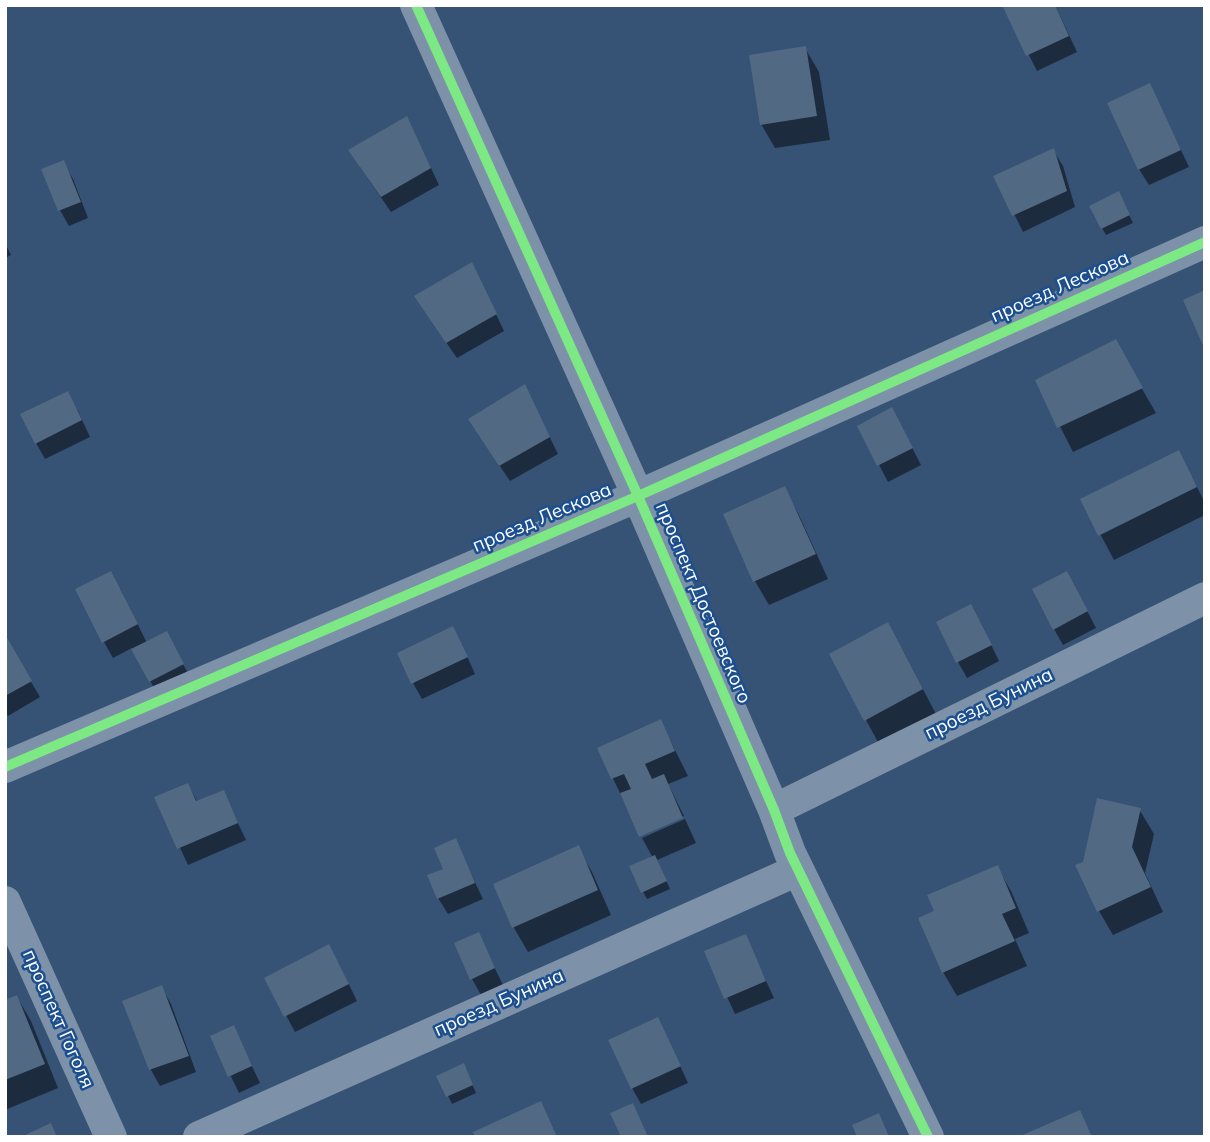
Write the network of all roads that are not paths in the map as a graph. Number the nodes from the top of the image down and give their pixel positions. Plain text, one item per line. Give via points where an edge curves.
1 (416, 5) edge
2 (1205, 242) edge
3 (638, 496) junction
4 (1205, 598) edge
5 (5, 767) edge
6 (774, 810) junction
7 (799, 870) junction
8 (5, 902) edge
9 (111, 1137) edge
10 (199, 1137) edge
11 (928, 1137) edge

1 - 3 street, проспект Достоевского
2 - 3 street, проезд Лескова
3 - 5 street, проезд Лескова
3 - 6 street, проспект Достоевского
4 - 6 street, проезд Бунина
6 - 7 street, проспект Достоевского
7 - 10 street, проезд Бунина
7 - 11 street, проспект Достоевского
8 - 9 street, проспект Гоголя

